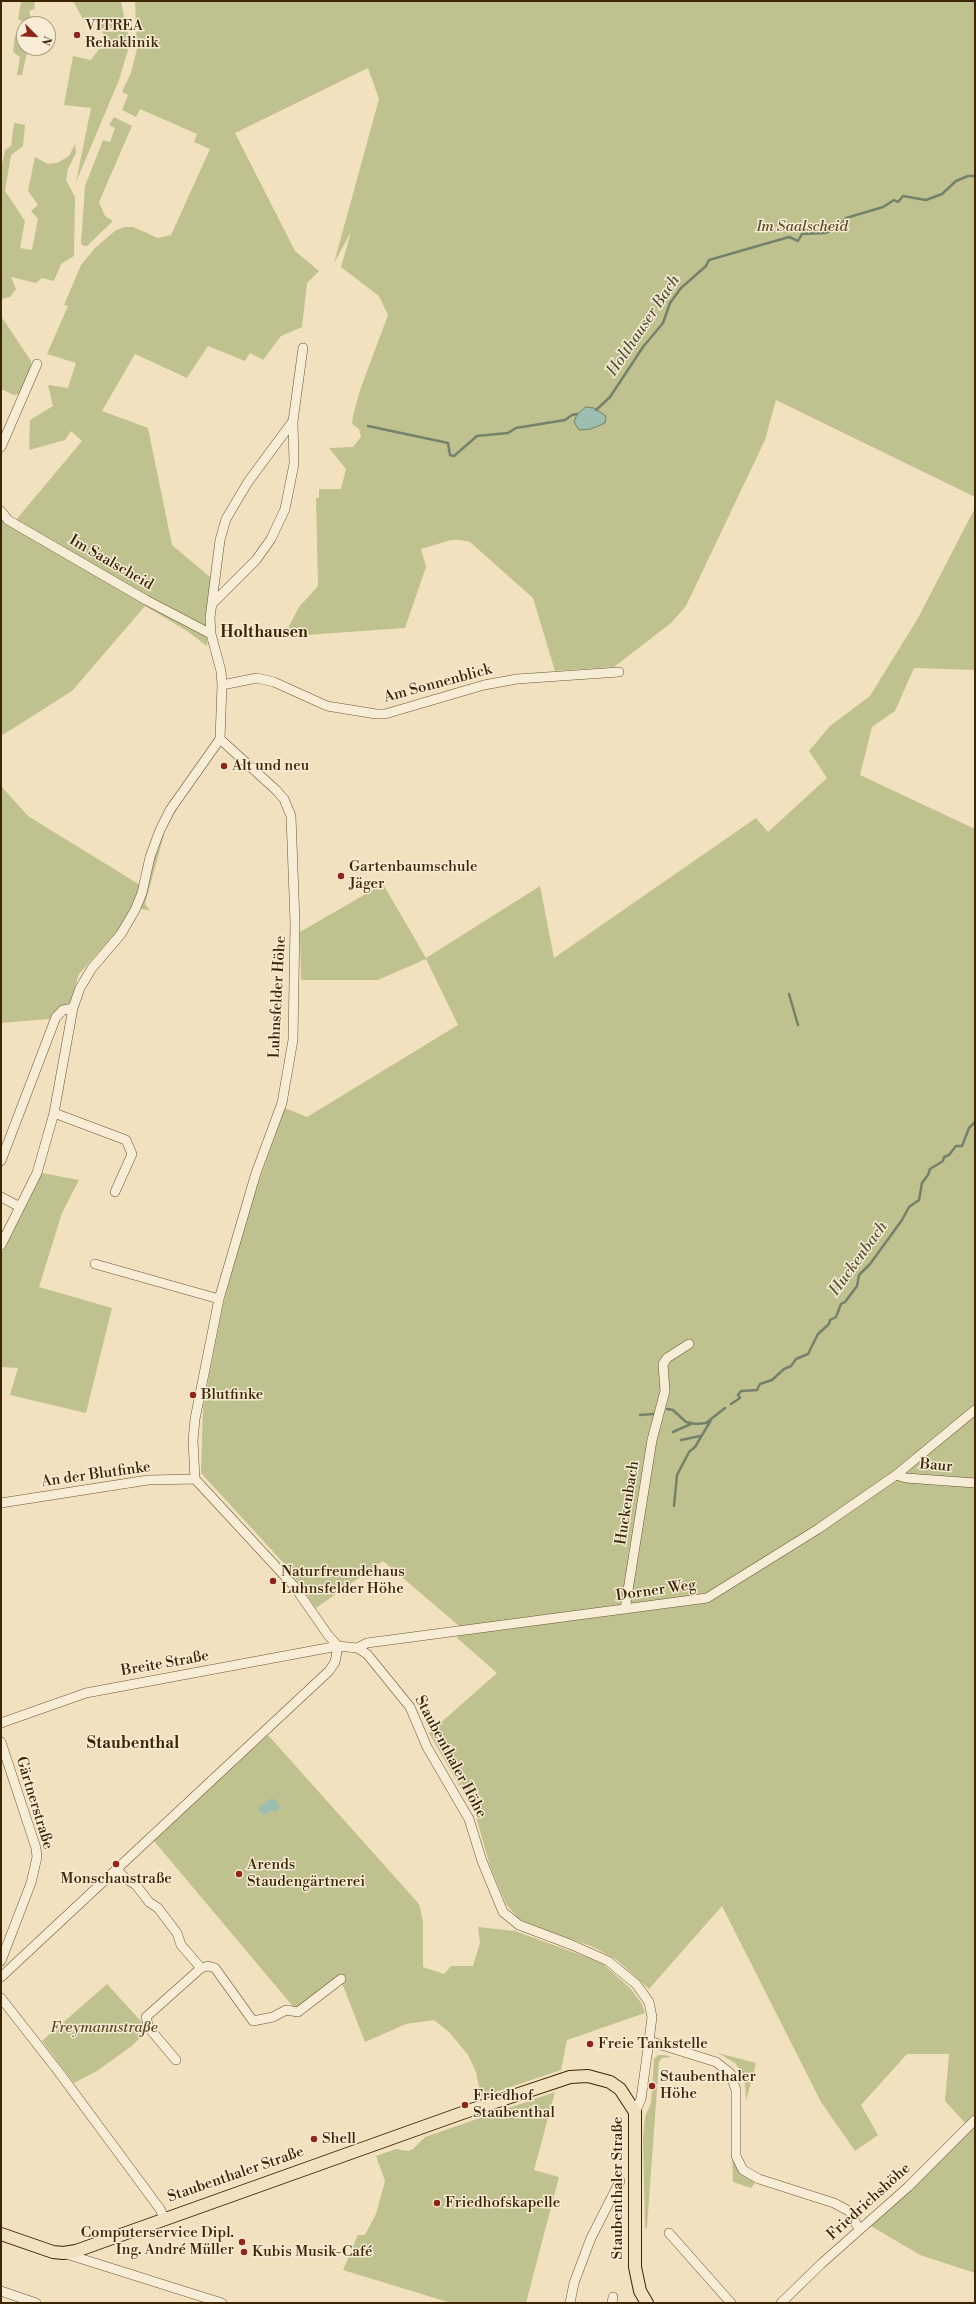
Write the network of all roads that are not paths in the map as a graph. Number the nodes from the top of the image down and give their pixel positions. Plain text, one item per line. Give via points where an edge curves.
1 (303, 348) dead end
2 (37, 364) dead end
3 (293, 421) junction
4 (1, 447) edge
5 (1, 511) edge
6 (212, 604) junction
7 (211, 634) junction
8 (619, 672) dead end
9 (222, 685) junction
10 (220, 739) junction
11 (73, 1008) junction
12 (54, 1113) junction
13 (1, 1161) edge
14 (115, 1192) dead end
15 (1, 1197) edge
16 (20, 1207) junction
17 (1, 1245) edge
18 (95, 1264) dead end
19 (219, 1299) junction
20 (689, 1344) dead end
21 (975, 1410) edge
22 (896, 1475) junction
23 (195, 1479) junction
24 (975, 1483) edge
25 (1, 1503) edge
26 (625, 1609) junction
27 (338, 1646) junction
28 (357, 1648) junction
29 (1, 1722) edge
30 (1, 1742) edge
31 (117, 1870) junction
32 (1, 1961) edge
33 (201, 1968) junction
34 (1, 1977) edge
35 (341, 1979) dead end
36 (1, 1998) edge
37 (649, 2041) junction
38 (176, 2060) dead end
39 (635, 2112) junction
40 (975, 2120) edge
41 (620, 2181) dead end
42 (164, 2218) junction
43 (859, 2229) junction
44 (669, 2232) dead end
45 (1, 2234) edge
46 (63, 2253) junction
47 (1, 2291) edge
48 (36, 2303) edge
49 (222, 2303) edge
50 (570, 2303) edge
51 (647, 2303) edge
52 (731, 2303) edge
53 (781, 2303) edge

1 - 3 street
2 - 4 street
3 - 6 street via 248,482 226,519 220,540
3 - 6 street via 294,464 284,509 271,539 256,560
5 - 7 street, Im Saalscheid via 8,520 146,600
6 - 7 street
7 - 9 street
8 - 9 street, Am Sonnenblick via 517,679 484,685 385,714 328,706 274,682 258,678
9 - 10 street
10 - 11 street via 170,810 150,857 135,910 121,934 92,968
10 - 19 street, Luhnsfelder Höhe via 276,790 284,799 291,816 296,969 293,1040 282,1103 256,1173
11 - 12 street
11 - 13 street via 63,1010 56,1017
12 - 14 street via 126,1140 132,1154
12 - 16 street via 37,1173
15 - 16 street
16 - 17 street
18 - 19 street
19 - 23 street, Luhnsfelder Höhe via 195,1419
20 - 26 street, Huckenbach via 667,1358 663,1364 665,1391 652,1440
21 - 22 street, Dorner Weg
22 - 24 street, Baur
22 - 26 street, Dorner Weg via 818,1529 711,1597
23 - 25 street, An der Blutfinke via 148,1480
23 - 27 street via 294,1586
26 - 28 street, Dorner Weg via 367,1643
27 - 28 street
27 - 29 street, Breite Straße via 86,1693
27 - 31 street via 335,1662 329,1672
28 - 37 street, Staubenthaler Höhe via 368,1654 410,1707 427,1747 469,1819 482,1861 503,1912 519,1926 596,1954 636,1984 651,2009
30 - 32 street, Gärtnerstraße via 37,1857 31,1883
31 - 33 street via 158,1908 177,1933 181,1945
31 - 34 street
33 - 35 street via 215,1968 252,2020 274,2017 286,2010 298,2012
33 - 38 street via 146,2017 149,2028
36 - 42 street via 160,2208
37 - 39 street, Staubenthaler Höhe via 641,2099
37 - 43 street via 716,2062 730,2073 736,2090 736,2156 743,2170 759,2180 834,2203 848,2211
39 - 42 main road, Staubenthaler Straße via 620,2089 610,2082 588,2076 570,2077
39 - 51 main road, Staubenthaler Straße via 635,2267 640,2292
40 - 43 street, Friedrichshöhe via 891,2204
41 - 50 street via 591,2238 574,2283
42 - 46 main road, Staubenthaler Straße via 76,2251
43 - 53 street, Friedrichshöhe
44 - 52 street
45 - 46 main road
46 - 49 street
47 - 48 street

